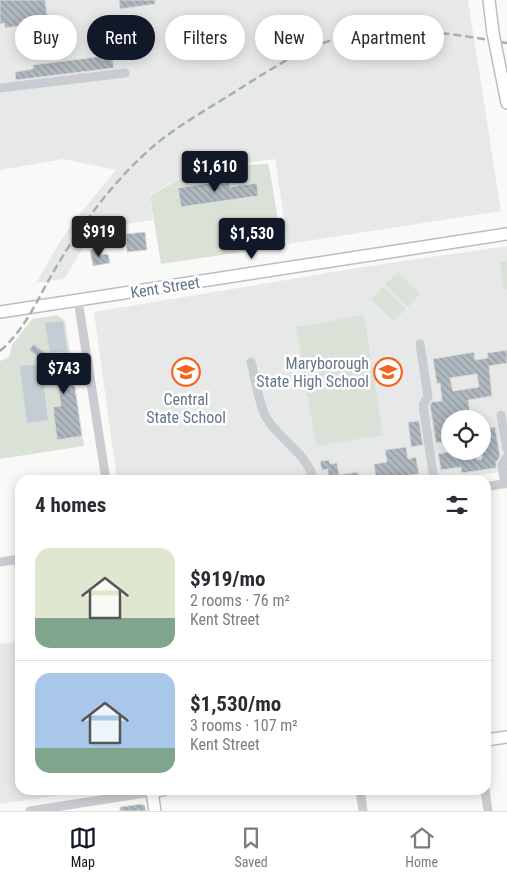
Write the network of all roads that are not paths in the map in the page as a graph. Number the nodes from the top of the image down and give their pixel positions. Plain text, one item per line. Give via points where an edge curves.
1 (490, 1) edge
2 (125, 73) dead end
3 (0, 88) edge
4 (506, 90) edge
5 (507, 103) edge
6 (507, 234) edge
7 (78, 300) junction
8 (0, 312) edge
9 (420, 344) dead end
10 (251, 362) dead end
11 (501, 415) dead end
12 (507, 449) edge
13 (507, 457) edge
14 (105, 475) edge
15 (312, 475) edge
16 (433, 475) edge
17 (506, 483) edge
18 (491, 485) edge
19 (15, 560) edge
20 (0, 562) edge
21 (507, 737) edge
22 (491, 739) edge
23 (125, 795) edge
24 (155, 795) edge
25 (361, 795) edge
26 (486, 795) edge
27 (30, 811) edge
28 (155, 811) edge
29 (363, 811) edge
30 (488, 811) edge

1 - 4 main road, bridge
2 - 3 street
4 - 5 main road
6 - 7 main road, Kent Street
7 - 8 main road, Kent Street
7 - 14 street
9 - 16 street via 428,396 423,405
10 - 15 street via 264,414 303,457
11 - 12 street
13 - 17 street via 502,465
17 - 18 street
19 - 20 street
21 - 22 main road
23 - 27 street
24 - 28 main road
25 - 29 street
26 - 30 street

